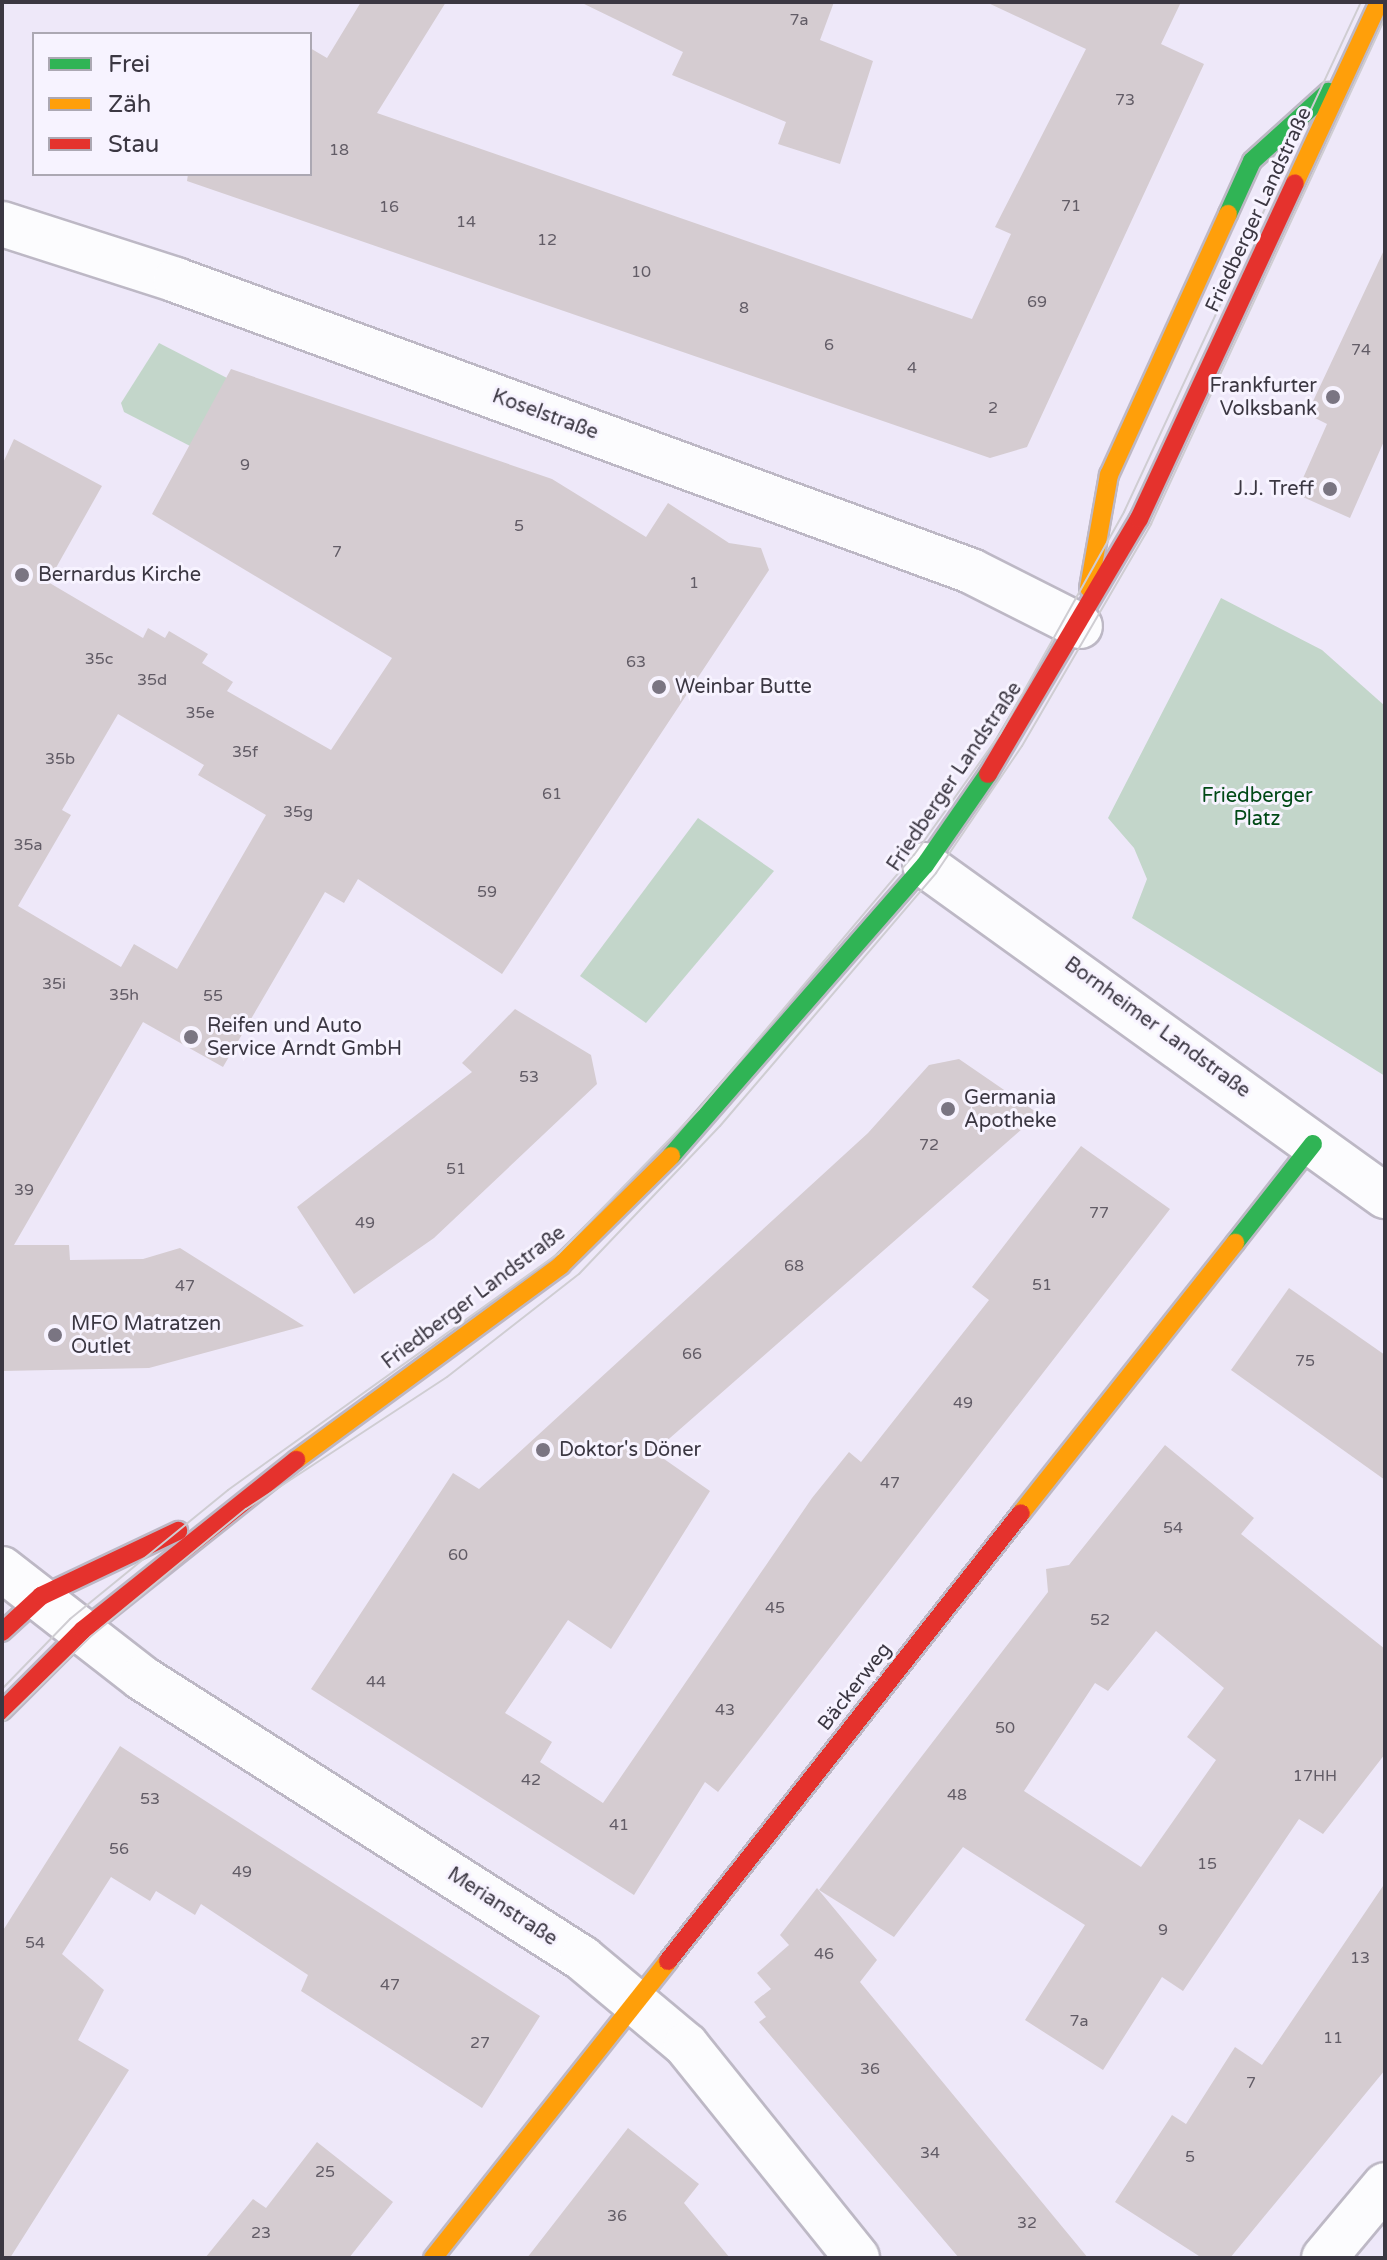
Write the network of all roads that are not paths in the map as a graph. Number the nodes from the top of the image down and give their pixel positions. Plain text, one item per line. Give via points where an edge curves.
1 (1379, 2) edge
2 (1344, 78) junction
3 (2, 224) edge
4 (1080, 626) junction
5 (925, 865) junction
6 (1313, 1144) junction
7 (1385, 1196) edge
8 (238, 1502) junction
9 (2, 1569) edge
10 (41, 1596) junction
11 (83, 1630) junction
12 (2, 1632) edge
13 (2, 1711) edge
14 (634, 2001) junction
15 (1385, 2185) edge
16 (433, 2258) edge
17 (857, 2258) edge
18 (1324, 2258) edge

1 - 2 main road, Friedberger Landstraße
2 - 4 main road, Friedberger Landstraße via 1139,519
2 - 4 main road via 1252,161 1109,475
3 - 4 street, Koselstraße via 176,280 971,571
4 - 5 main road, Friedberger Landstraße
5 - 6 street, Bornheimer Landstraße
5 - 8 main road, Friedberger Landstraße via 697,1130 561,1265
6 - 7 street, Bornheimer Landstraße
6 - 14 main road, Bäckerweg
8 - 10 main road, Friedberger Landstraße
8 - 11 main road, Friedberger Landstraße
9 - 10 street, Merianstraße
10 - 11 street, Merianstraße
10 - 12 main road, Friedberger Landstraße
11 - 13 main road, Friedberger Landstraße
11 - 14 street, Merianstraße via 142,1678 582,1958
14 - 16 main road, Bäckerweg
14 - 17 street, Merianstraße via 686,2045
15 - 18 street

